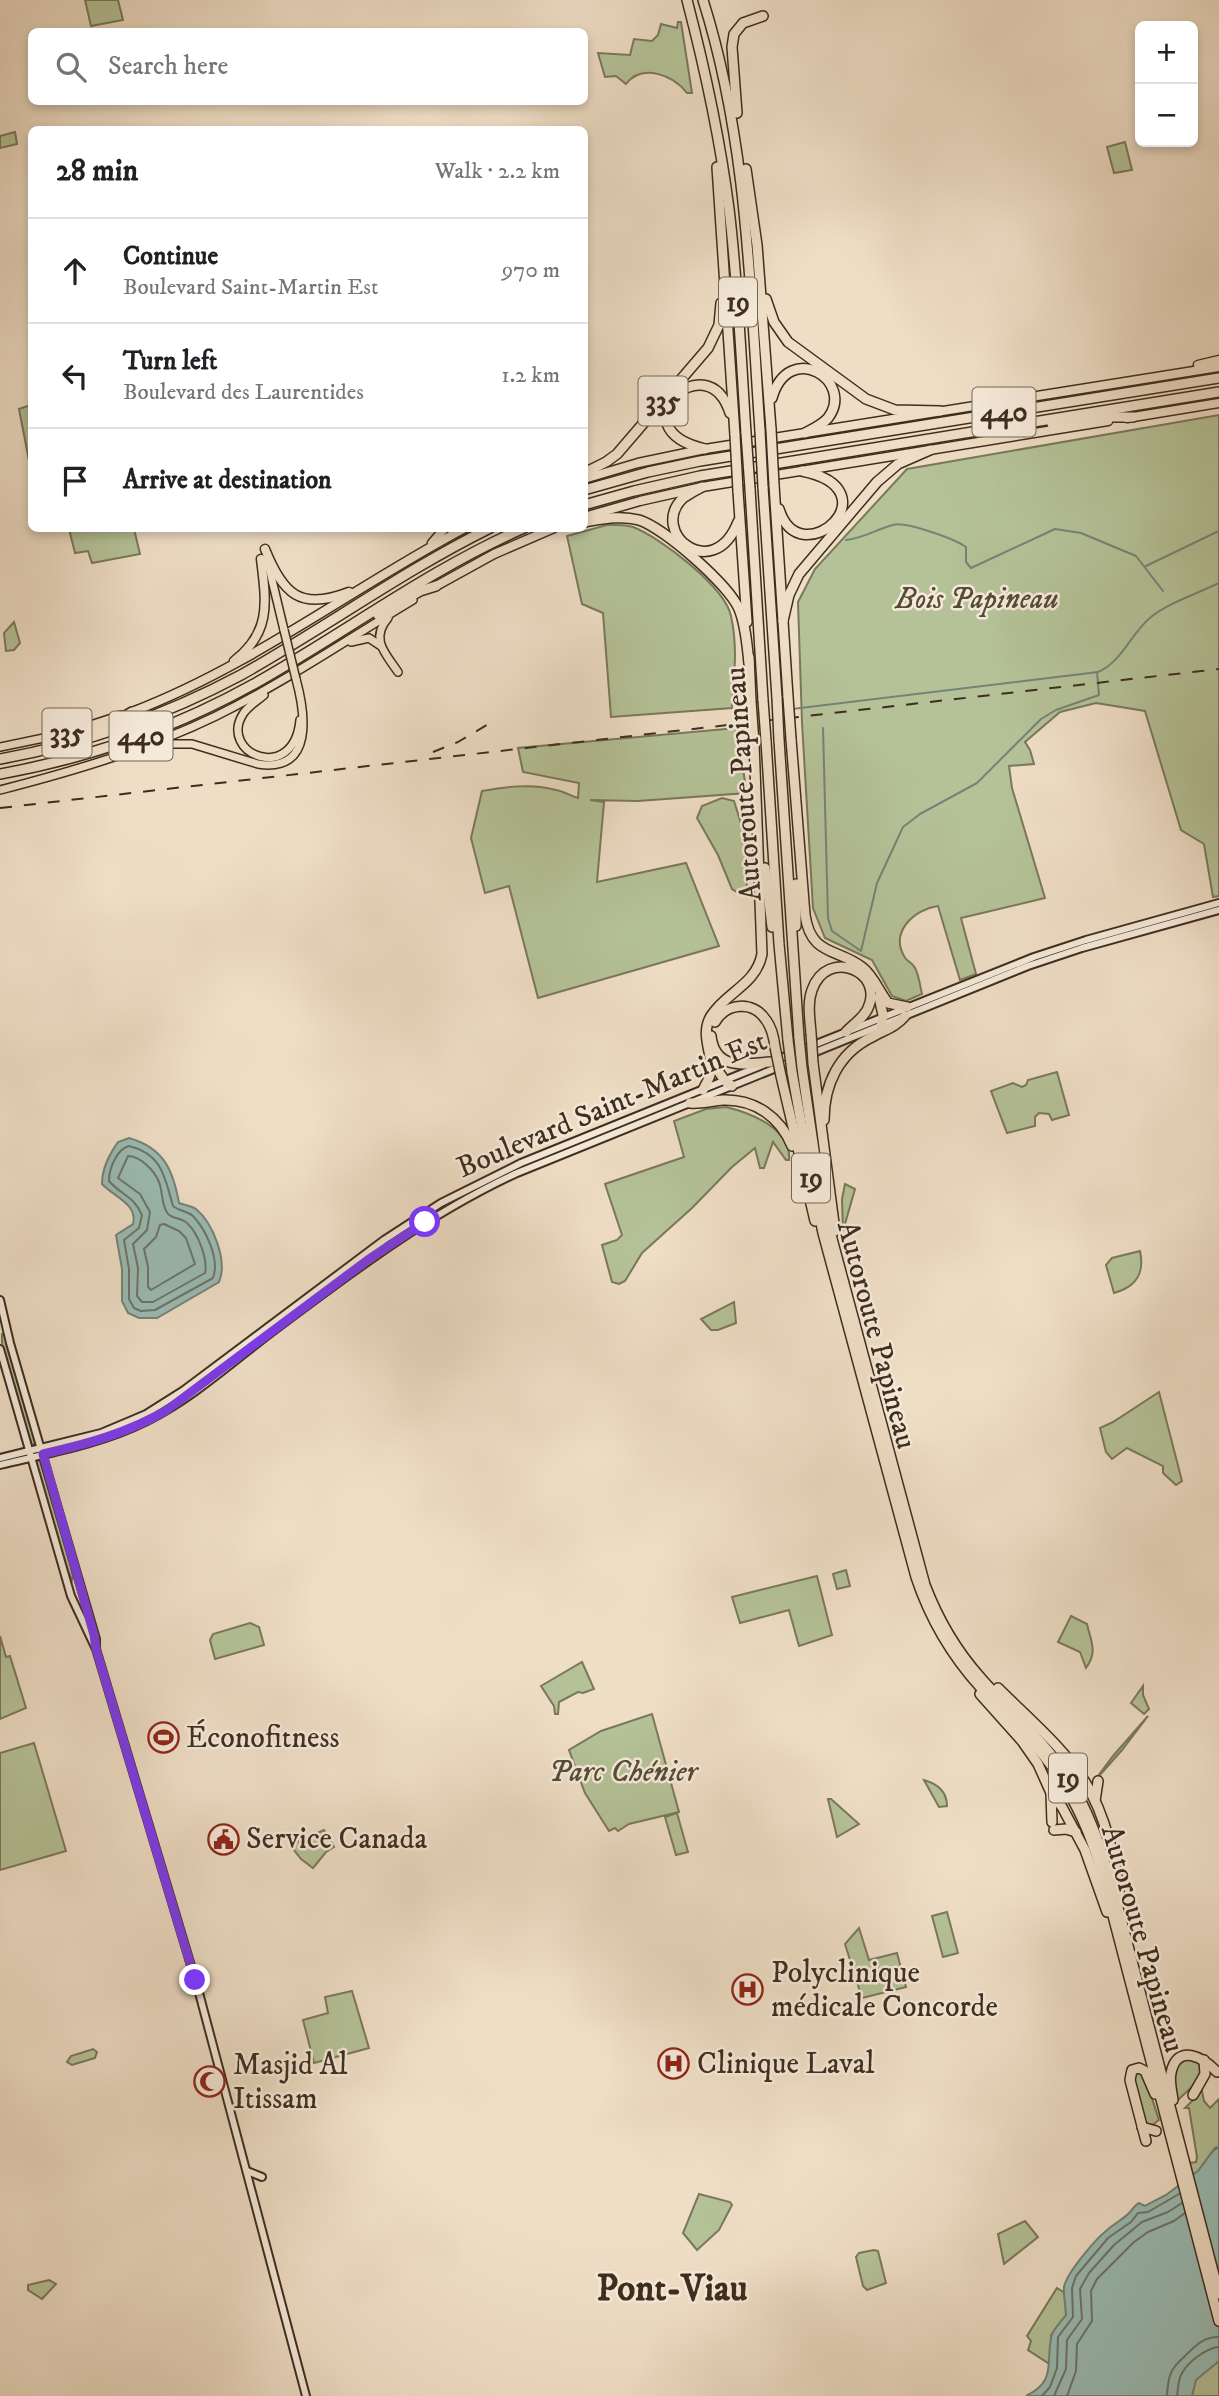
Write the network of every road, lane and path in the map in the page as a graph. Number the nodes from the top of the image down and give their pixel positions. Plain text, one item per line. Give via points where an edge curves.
1 (687, 0) edge
2 (703, 0) edge
3 (763, 16) dead end
4 (713, 31) junction
5 (710, 99) junction
6 (737, 113) junction
7 (757, 245) junction
8 (724, 266) junction
9 (1219, 360) edge
10 (1219, 367) edge
11 (1169, 374) junction
12 (1219, 378) edge
13 (1219, 392) edge
14 (1219, 403) edge
15 (769, 406) junction
16 (940, 411) junction
17 (1133, 417) junction
18 (734, 421) junction
19 (1005, 427) junction
20 (805, 433) junction
21 (705, 449) junction
22 (930, 450) junction
23 (588, 471) edge
24 (802, 471) junction
25 (588, 478) edge
26 (702, 487) junction
27 (588, 489) edge
28 (775, 501) junction
29 (588, 505) edge
30 (740, 517) junction
31 (588, 518) edge
32 (588, 519) edge
33 (442, 532) edge
34 (458, 532) edge
35 (483, 532) edge
36 (516, 532) edge
37 (545, 532) edge
38 (428, 548) junction
39 (265, 549) joint
40 (261, 559) joint
41 (368, 584) junction
42 (436, 586) junction
43 (394, 611) junction
44 (783, 621) junction
45 (350, 626) junction
46 (282, 631) junction
47 (382, 646) junction
48 (337, 647) junction
49 (749, 663) junction
50 (398, 672) dead end
51 (220, 673) junction
52 (294, 680) junction
53 (277, 683) junction
54 (132, 712) junction
55 (0, 747) edge
56 (134, 750) junction
57 (0, 759) edge
58 (0, 774) edge
59 (0, 790) edge
60 (794, 794) junction
61 (759, 818) junction
62 (1219, 902) edge
63 (1219, 910) edge
64 (794, 966) junction
65 (876, 986) junction
66 (906, 1012) junction
67 (882, 1021) junction
68 (846, 1032) junction
69 (787, 1036) junction
70 (711, 1060) junction
71 (770, 1062) junction
72 (729, 1083) junction
73 (703, 1090) junction
74 (690, 1103) junction
75 (824, 1153) junction
76 (800, 1164) junction
77 (838, 1265) junction
78 (836, 1282) junction
79 (0, 1300) edge
80 (0, 1349) edge
81 (37, 1434) junction
82 (25, 1436) junction
83 (58, 1444) junction
84 (42, 1451) junction
85 (30, 1454) junction
86 (0, 1458) edge
87 (10, 1459) junction
88 (0, 1465) edge
89 (35, 1474) junction
90 (96, 1649) junction
91 (960, 1658) junction
92 (1078, 1772) junction
93 (1051, 1793) junction
94 (1095, 1801) junction
95 (1076, 1832) junction
96 (1120, 1930) junction
97 (1204, 2060) junction
98 (1217, 2072) dead end
99 (1193, 2095) dead end
100 (1165, 2114) junction
101 (1175, 2126) junction
102 (1142, 2127) junction
103 (1156, 2132) dead end
104 (1146, 2141) dead end
105 (1182, 2168) junction
106 (247, 2171) junction
107 (262, 2177) dead end
108 (1219, 2294) edge
109 (1219, 2321) edge
110 (306, 2396) edge

1 - 5 highway, Autoroute Papineau / 19
2 - 4 highway, Autoroute Papineau / 19
3 - 6 highway via 743,23 733,39
4 - 6 highway
4 - 64 highway, Autoroute Papineau / 19, bridge via 740,172
5 - 8 highway, 335
5 - 69 highway, Autoroute Papineau / 19, bridge via 732,231
6 - 7 highway
7 - 15 highway
7 - 16 highway via 769,312 791,344 873,404 900,411
8 - 18 highway
8 - 23 highway, 335 via 720,321 708,348 617,454
9 - 11 highway
10 - 11 highway
11 - 16 highway
12 - 27 highway, 440 via 708,460
13 - 19 highway, 440
14 - 17 highway
15 - 20 highway via 777,383 788,373 804,368 822,374 833,390 833,409 825,421
15 - 28 highway, bridge
16 - 20 highway
17 - 19 highway
17 - 22 highway
18 - 21 highway via 724,400 712,389 694,386 677,392 667,411 670,431 682,442
18 - 30 highway, bridge
19 - 29 highway, 440 via 692,478
20 - 21 highway
21 - 25 highway
22 - 24 highway
22 - 44 highway via 898,464 879,480 800,572
24 - 26 highway
24 - 28 highway via 825,476 838,489 842,505 835,523 819,533 799,532 785,521
26 - 30 highway via 683,499 675,514 675,531 685,546 701,552 719,548 731,537
26 - 31 highway via 640,500
28 - 44 highway
30 - 49 highway
32 - 49 highway via 620,517 645,522 718,580 740,611
33 - 38 highway
34 - 38 highway, 335
35 - 57 highway, 440 via 194,698 106,733
36 - 45 highway, 440 via 453,563
37 - 42 highway, 335
38 - 41 highway, 335
39 - 41 highway via 280,582 304,598 329,599
39 - 46 main road
40 - 46 main road
40 - 51 highway via 265,599 261,627 248,649
41 - 51 highway, 335
42 - 43 main road, 335
42 - 45 highway
43 - 47 main road via 380,629
43 - 48 main road, 335
44 - 60 highway, bridge
45 - 58 highway, 440 via 256,683 178,721 96,751
46 - 52 main road, bridge
47 - 48 main road via 365,638
47 - 50 main road
48 - 53 main road, 335
49 - 61 highway, bridge
51 - 54 highway, 335
52 - 53 main road via 300,715 297,735 284,753 262,758 243,746 239,724 245,710
52 - 56 main road via 304,710 304,731 296,751 283,761 262,765 184,743
53 - 56 main road, 335 via 215,716
54 - 55 main road, 335 via 63,734
54 - 57 highway via 108,725
56 - 59 main road, 335
60 - 64 highway
60 - 65 highway via 809,931 825,950 863,968
61 - 69 highway
61 - 70 highway via 762,957 752,978 710,1018 706,1036
62 - 66 main road, Boulevard Saint-Martin Est via 1053,950
63 - 66 main road, Boulevard Saint-Martin Est via 1050,958
64 - 77 highway, Autoroute Papineau / 19, bridge via 802,1068
65 - 66 highway via 889,1004
65 - 67 highway
66 - 67 main road, Boulevard Saint-Martin Est
66 - 75 highway via 898,1024 854,1048 836,1069 825,1099
67 - 68 main road, Boulevard Saint-Martin Est
67 - 72 main road, Boulevard Saint-Martin Est
68 - 71 main road, Boulevard Saint-Martin Est
68 - 75 highway, bridge via 866,1013 871,995 860,974 841,967 826,971 814,986 809,1005
69 - 78 highway, Autoroute Papineau / 19, bridge via 815,1196
70 - 72 highway
70 - 73 highway via 711,1074
71 - 72 main road, Boulevard Saint-Martin Est
71 - 76 highway, bridge via 737,1065 723,1059 712,1043 719,1015 727,1009 750,1007 766,1021
72 - 73 main road, Boulevard Saint-Martin Est
72 - 74 main road, Boulevard Saint-Martin Est
73 - 83 main road, Boulevard Saint-Martin Est via 505,1170 446,1200 392,1234 162,1405 117,1427
74 - 76 highway via 732,1100 760,1108 783,1128
74 - 84 main road, Boulevard Saint-Martin Est via 510,1176 453,1205 394,1242 167,1410 107,1438
75 - 77 highway
76 - 78 highway
77 - 91 highway, Autoroute Papineau / 19 via 921,1572
78 - 91 highway, Autoroute Papineau / 19 via 916,1577 934,1621
79 - 81 main road
80 - 82 main road
81 - 83 main road
81 - 84 main road
82 - 85 main road
82 - 87 main road
83 - 84 main road, Boulevard Saint-Martin Est
84 - 85 main road, Boulevard Saint-Martin Est
84 - 90 main road
85 - 87 main road, Boulevard Saint-Martin Est
85 - 89 main road
86 - 87 main road
87 - 88 main road
87 - 89 main road
89 - 90 main road via 71,1596
90 - 106 main road via 187,1950
91 - 92 highway via 1050,1740
91 - 93 highway via 985,1702 1028,1749
91 - 96 highway, Autoroute Papineau / 19 via 1044,1746 1077,1794 1100,1846
92 - 94 highway
92 - 94 highway via 1096,1778
93 - 95 highway
93 - 95 highway via 1053,1826
94 - 96 highway via 1119,1887
95 - 96 highway via 1105,1908
96 - 100 highway, Autoroute Papineau / 19
96 - 101 highway, Autoroute Papineau / 19
97 - 98 highway
97 - 99 highway via 1205,2074
97 - 101 highway via 1186,2055 1172,2067
100 - 102 highway via 1145,2071 1133,2069 1130,2080
100 - 105 highway, Autoroute Papineau / 19
101 - 105 highway, Autoroute Papineau / 19
102 - 103 highway
102 - 104 highway
105 - 108 highway, Autoroute Papineau / 19
105 - 109 highway, Autoroute Papineau / 19
106 - 107 main road
106 - 110 main road

